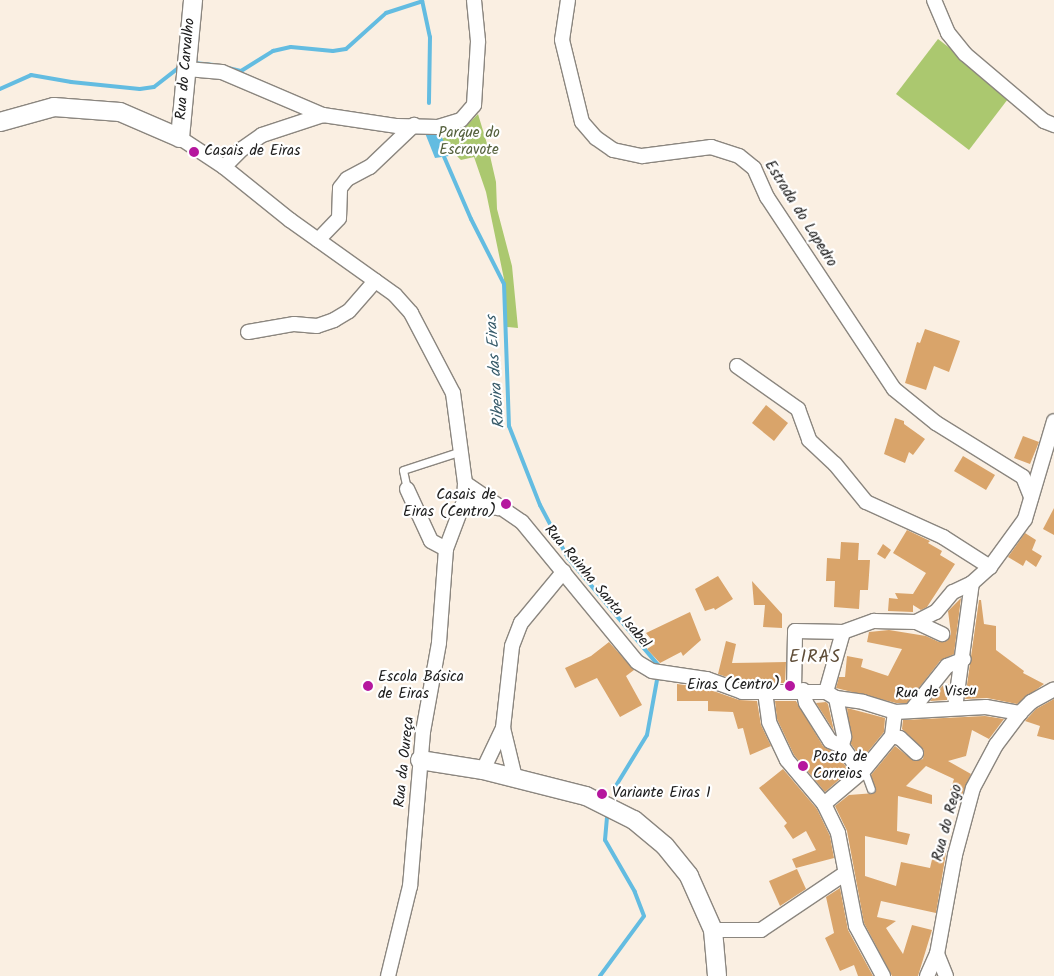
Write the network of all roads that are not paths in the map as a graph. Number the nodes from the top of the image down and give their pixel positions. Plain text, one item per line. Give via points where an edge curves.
1 (193, 0) edge
2 (474, 0) edge
3 (568, 0) edge
4 (934, 0) edge
5 (187, 68) junction
6 (322, 115) junction
7 (0, 122) edge
8 (1054, 124) edge
9 (414, 125) junction
10 (180, 138) junction
11 (224, 167) junction
12 (318, 240) junction
13 (376, 281) junction
14 (248, 332) dead end
15 (737, 366) dead end
16 (1054, 421) edge
17 (461, 451) junction
18 (465, 483) junction
19 (407, 489) joint
20 (1031, 497) junction
21 (464, 501) junction
22 (498, 508) junction
23 (446, 549) junction
24 (990, 567) junction
25 (564, 571) junction
26 (972, 583) junction
27 (916, 622) junction
28 (843, 632) junction
29 (942, 634) dead end
30 (964, 659) junction
31 (1054, 689) edge
32 (799, 691) junction
33 (765, 692) junction
34 (831, 695) junction
35 (955, 708) junction
36 (911, 711) junction
37 (895, 712) junction
38 (1020, 714) junction
39 (503, 728) junction
40 (892, 736) junction
41 (842, 746) junction
42 (916, 753) dead end
43 (420, 760) junction
44 (483, 770) junction
45 (863, 772) junction
46 (515, 778) junction
47 (871, 789) dead end
48 (824, 804) junction
49 (844, 874) junction
50 (713, 930) junction
51 (937, 954) junction
52 (388, 976) edge
53 (718, 976) edge
54 (883, 976) edge
55 (927, 976) edge
56 (946, 976) edge

1 - 5 street, Rua do Carvalho
2 - 9 street via 478,41 474,105 455,122 438,126
3 - 20 street, Estrada do Lapedro via 562,40 582,122 596,138 613,150 642,156 711,147 739,156 754,168 767,197 894,389 936,423 1024,477
4 - 8 street via 948,33 965,54 1027,106
5 - 6 street via 222,72
5 - 10 street, Rua do Carvalho
6 - 9 street via 397,126
6 - 11 street via 262,135
7 - 10 street via 54,107 120,112
9 - 12 street via 370,167 343,183 339,218
10 - 11 street, Rua da Oureça
11 - 12 street, Rua da Oureça
12 - 13 street, Rua da Oureça
13 - 14 street via 349,311 334,320 317,326 294,324
13 - 17 street, Rua da Oureça via 411,313 453,392
15 - 24 street via 798,409 810,440 866,502 943,537
16 - 20 street
17 - 18 street, Rua da Oureça
17 - 19 lane via 403,470
18 - 21 street, Rua da Oureça
18 - 22 street via 491,498
19 - 23 street via 431,541
20 - 24 street via 1025,519
21 - 22 street
21 - 23 street, Rua da Oureça
22 - 25 street, Rua Rainha Santa Isabel via 522,522
23 - 43 street, Rua da Oureça via 439,643
24 - 26 street
25 - 33 street, Rua Rainha Santa Isabel via 645,667 707,680 742,692
25 - 39 street via 522,623 512,646
26 - 27 street via 953,592 936,612
26 - 30 street
27 - 28 street via 874,621
27 - 29 street
28 - 32 street via 795,631
28 - 34 street
30 - 35 street via 958,675
30 - 36 street via 947,666
31 - 38 street, Rua do Rego via 1031,702
32 - 33 street, Rua Rainha Santa Isabel
32 - 34 street, Rua de Viseu
32 - 41 street via 830,741
33 - 48 street via 769,722 787,760
34 - 37 street, Rua de Viseu
34 - 41 street via 844,738
35 - 36 street, Rua de Viseu
35 - 38 street, Rua de Viseu via 986,707
36 - 37 street, Rua de Viseu
37 - 40 street
38 - 51 street, Rua do Rego via 992,752 973,788 955,855
39 - 44 street
39 - 46 street
40 - 42 street via 900,738
40 - 45 street
41 - 45 street
43 - 44 street
43 - 52 street, Rua da Oureça via 410,886
44 - 46 street
45 - 47 lane
45 - 48 street
46 - 50 street via 586,796 634,820 665,846 689,876
48 - 49 street via 838,833
49 - 50 street via 761,930
49 - 54 street via 856,926
50 - 53 street
51 - 55 street, Rua do Rego
51 - 56 street

